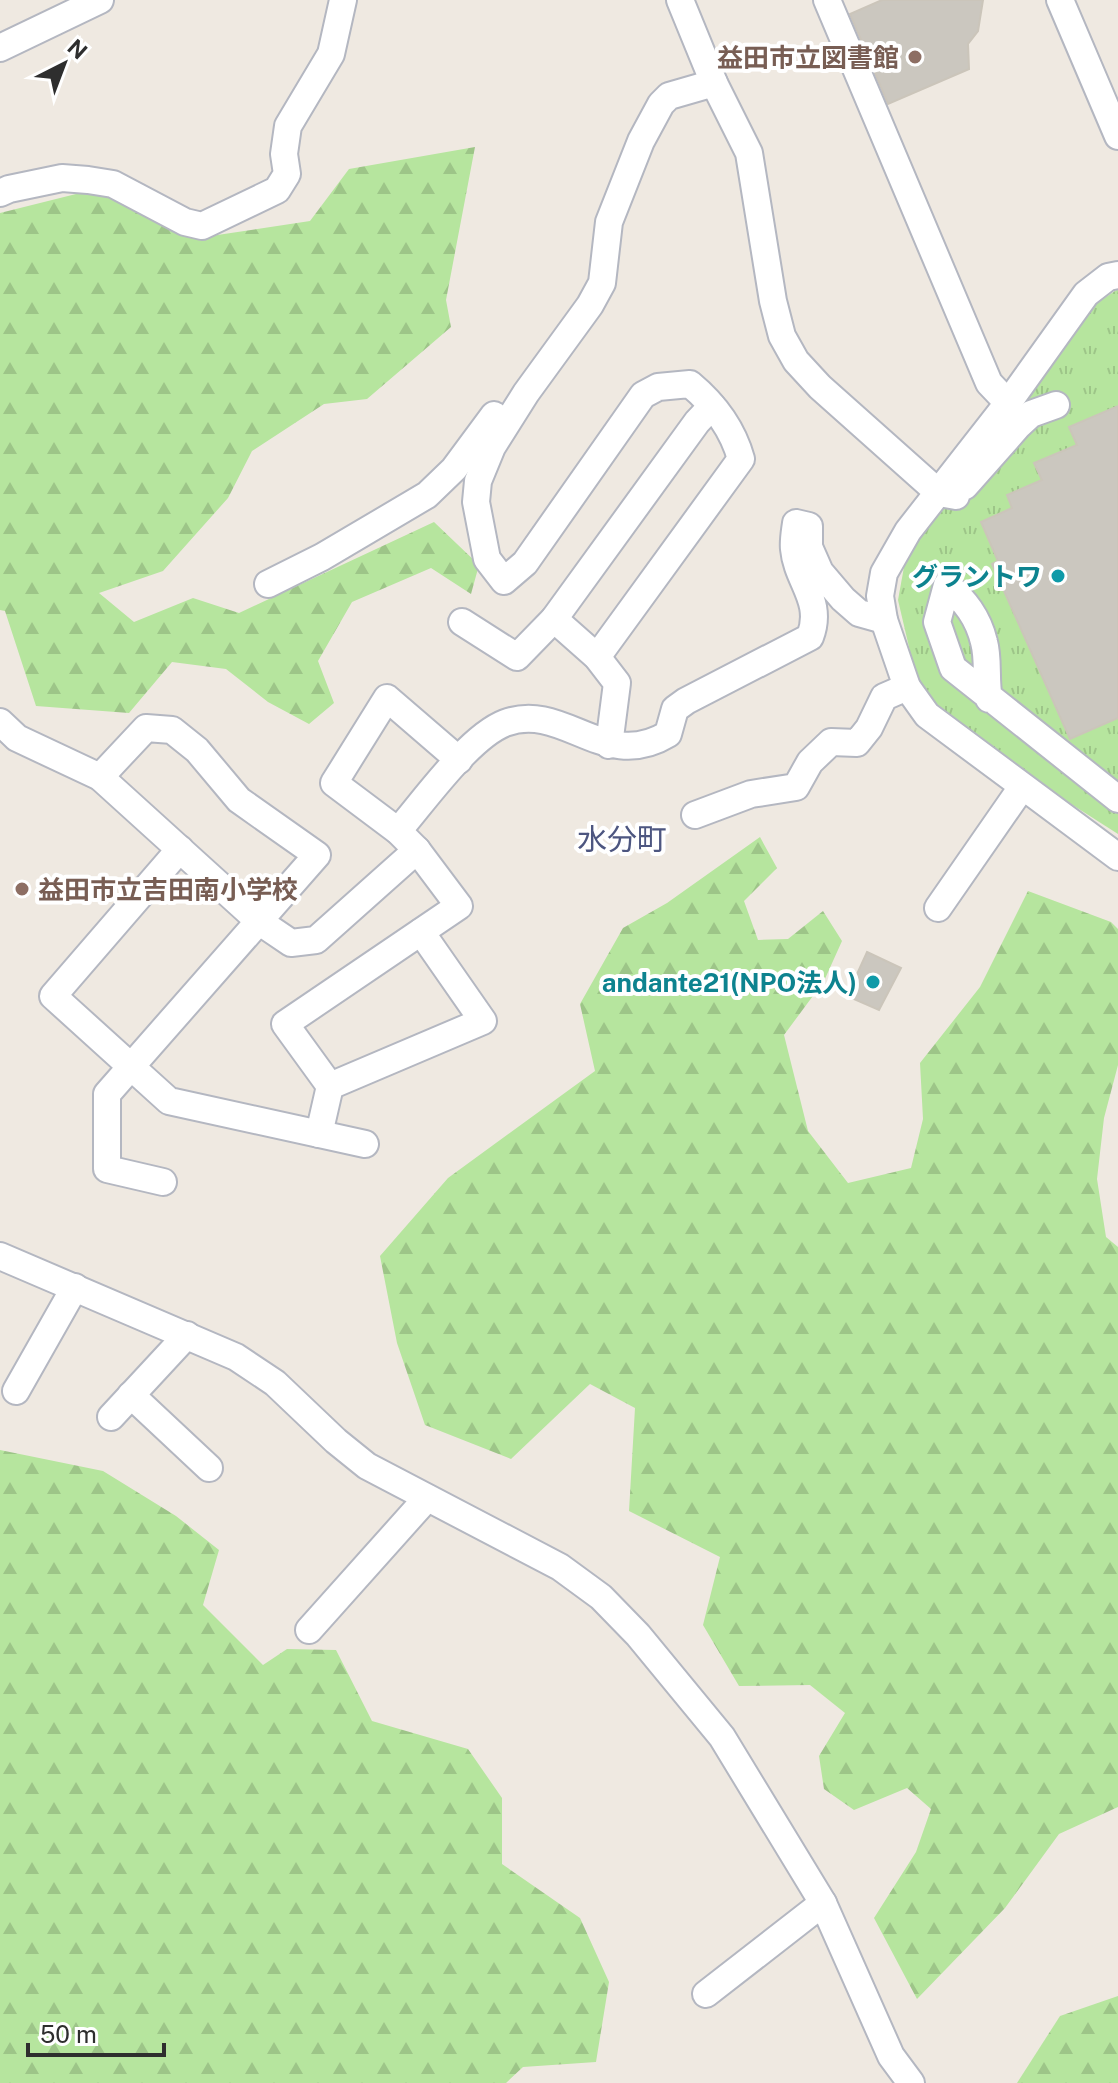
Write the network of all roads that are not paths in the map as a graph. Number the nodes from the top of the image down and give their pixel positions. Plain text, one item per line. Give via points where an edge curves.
1 (100, 0) edge
2 (343, 0) edge
3 (680, 0) edge
4 (827, 0) edge
5 (1066, 2) edge
6 (0, 48) edge
7 (714, 83) junction
8 (1110, 94) edge
9 (1118, 136) edge
10 (0, 193) edge
11 (1118, 275) edge
12 (526, 393) junction
13 (1008, 403) junction
14 (1056, 405) dead end
15 (712, 406) junction
16 (939, 493) junction
17 (268, 584) dead end
18 (554, 619) junction
19 (884, 620) junction
20 (462, 622) dead end
21 (597, 657) junction
22 (907, 687) junction
23 (989, 699) dead end
24 (0, 722) edge
25 (609, 745) junction
26 (459, 760) junction
27 (100, 777) junction
28 (1022, 787) junction
29 (1118, 799) edge
30 (695, 815) dead end
31 (398, 831) junction
32 (180, 849) junction
33 (417, 850) junction
34 (1118, 857) edge
35 (938, 908) dead end
36 (260, 922) junction
37 (421, 932) junction
38 (130, 1066) junction
39 (330, 1086) junction
40 (319, 1134) junction
41 (365, 1144) dead end
42 (163, 1182) dead end
43 (0, 1256) edge
44 (75, 1287) junction
45 (187, 1335) junction
46 (16, 1391) dead end
47 (131, 1395) junction
48 (111, 1417) dead end
49 (209, 1468) dead end
50 (427, 1498) junction
51 (309, 1630) dead end
52 (823, 1903) junction
53 (706, 1994) dead end
54 (911, 2083) edge

1 - 6 street
2 - 10 street via 331,54 288,126 287,174 277,190 202,226 113,184 62,178
3 - 7 street
4 - 13 street via 989,383
5 - 8 street
7 - 12 street via 669,96 661,104 609,222 602,283
7 - 16 street via 749,153 782,336 820,387
8 - 9 street
11 - 13 street via 1086,294
12 - 15 street via 478,481 476,502 487,559 504,581 525,563 643,395 658,387 690,384
12 - 17 street via 503,405 427,495
13 - 16 street
14 - 16 street via 1031,414 956,496
15 - 18 street
15 - 21 street via 735,439 741,459
16 - 19 street via 908,531 884,573
18 - 20 street via 517,657
18 - 21 street
19 - 22 street
19 - 25 street via 859,613 843,599 820,572 809,547 809,526 796,523 794,550 814,607 810,637 686,701 675,709 668,734 651,744
21 - 25 street via 617,683
22 - 28 street via 927,715
22 - 30 street via 884,697 857,743 831,742 810,762 796,787 751,794
23 - 29 street
24 - 27 street via 17,738
25 - 26 street via 532,717 486,734
26 - 31 street
26 - 31 street via 387,698 334,783
27 - 32 street
27 - 36 street via 146,728 172,730 197,750 239,800 317,855
28 - 34 street
28 - 35 street
31 - 33 street
32 - 36 street
32 - 38 street via 53,996
33 - 36 street via 316,940 291,943
33 - 37 street via 459,906
36 - 38 street
37 - 39 street via 285,1024
37 - 39 street via 483,1021
38 - 40 street via 169,1101
38 - 42 street via 107,1094 107,1169
39 - 40 street
40 - 41 street
43 - 44 street
44 - 45 street
44 - 46 street
45 - 47 street
45 - 50 street via 236,1357 275,1383 367,1466
47 - 48 street
47 - 49 street
50 - 51 street
50 - 52 street via 560,1567 601,1597 722,1737
52 - 53 street
52 - 54 street via 891,2056

